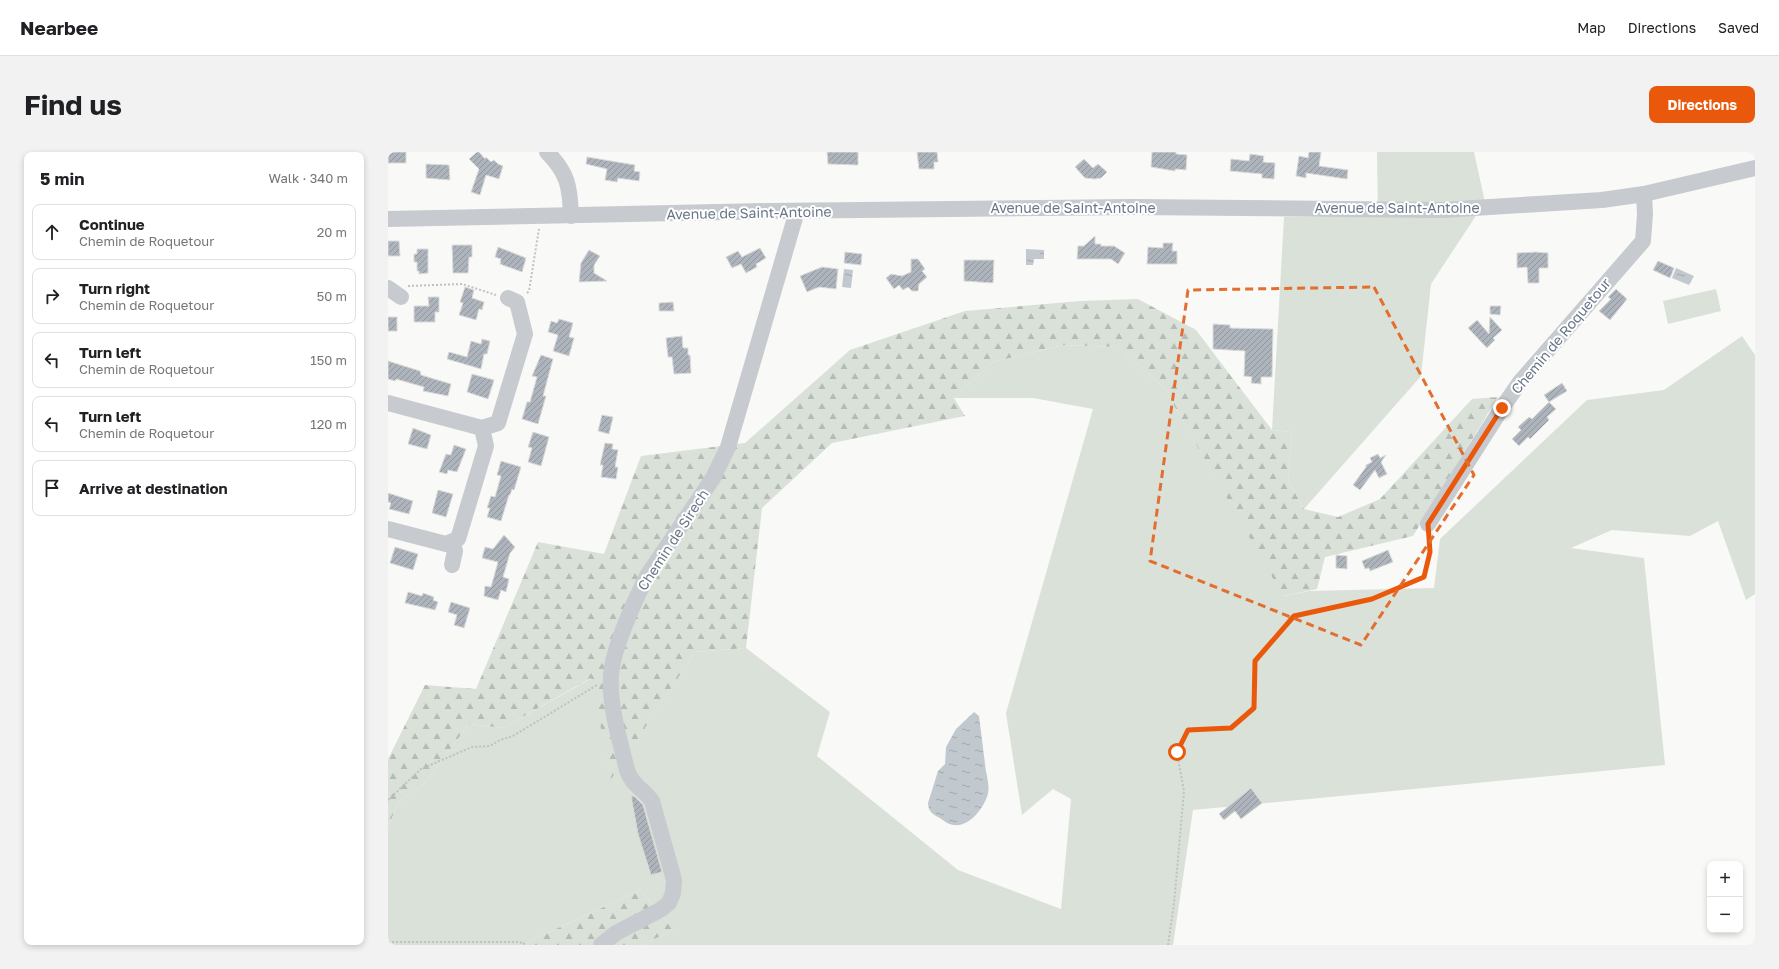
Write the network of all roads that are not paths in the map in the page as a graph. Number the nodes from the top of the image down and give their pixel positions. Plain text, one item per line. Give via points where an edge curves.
1 (547, 152) edge
2 (1755, 168) edge
3 (1644, 194) junction
4 (797, 211) junction
5 (571, 216) junction
6 (388, 219) edge
7 (513, 300) road end
8 (388, 403) edge
9 (482, 428) junction
10 (1428, 524) road end
11 (388, 528) edge
12 (455, 540) junction
13 (452, 565) dead end
14 (602, 945) edge

1 - 5 street via 558,163 569,186
2 - 3 street, Avenue de Saint-Antoine
3 - 4 street, Avenue de Saint-Antoine via 1602,200 1442,210 1132,207
3 - 10 street, Chemin de Roquetour via 1643,241 1520,382
4 - 5 street, Avenue de Saint-Antoine
4 - 14 street, Chemin de Sirech via 728,447 713,478 647,576 614,656 610,677 614,713 627,770 631,780 652,801 674,880 669,903 616,933
5 - 6 street, Avenue de Saint-Antoine
7 - 9 street via 525,334 498,423
8 - 9 street
9 - 12 street via 486,446
11 - 12 street via 446,544
12 - 13 street

